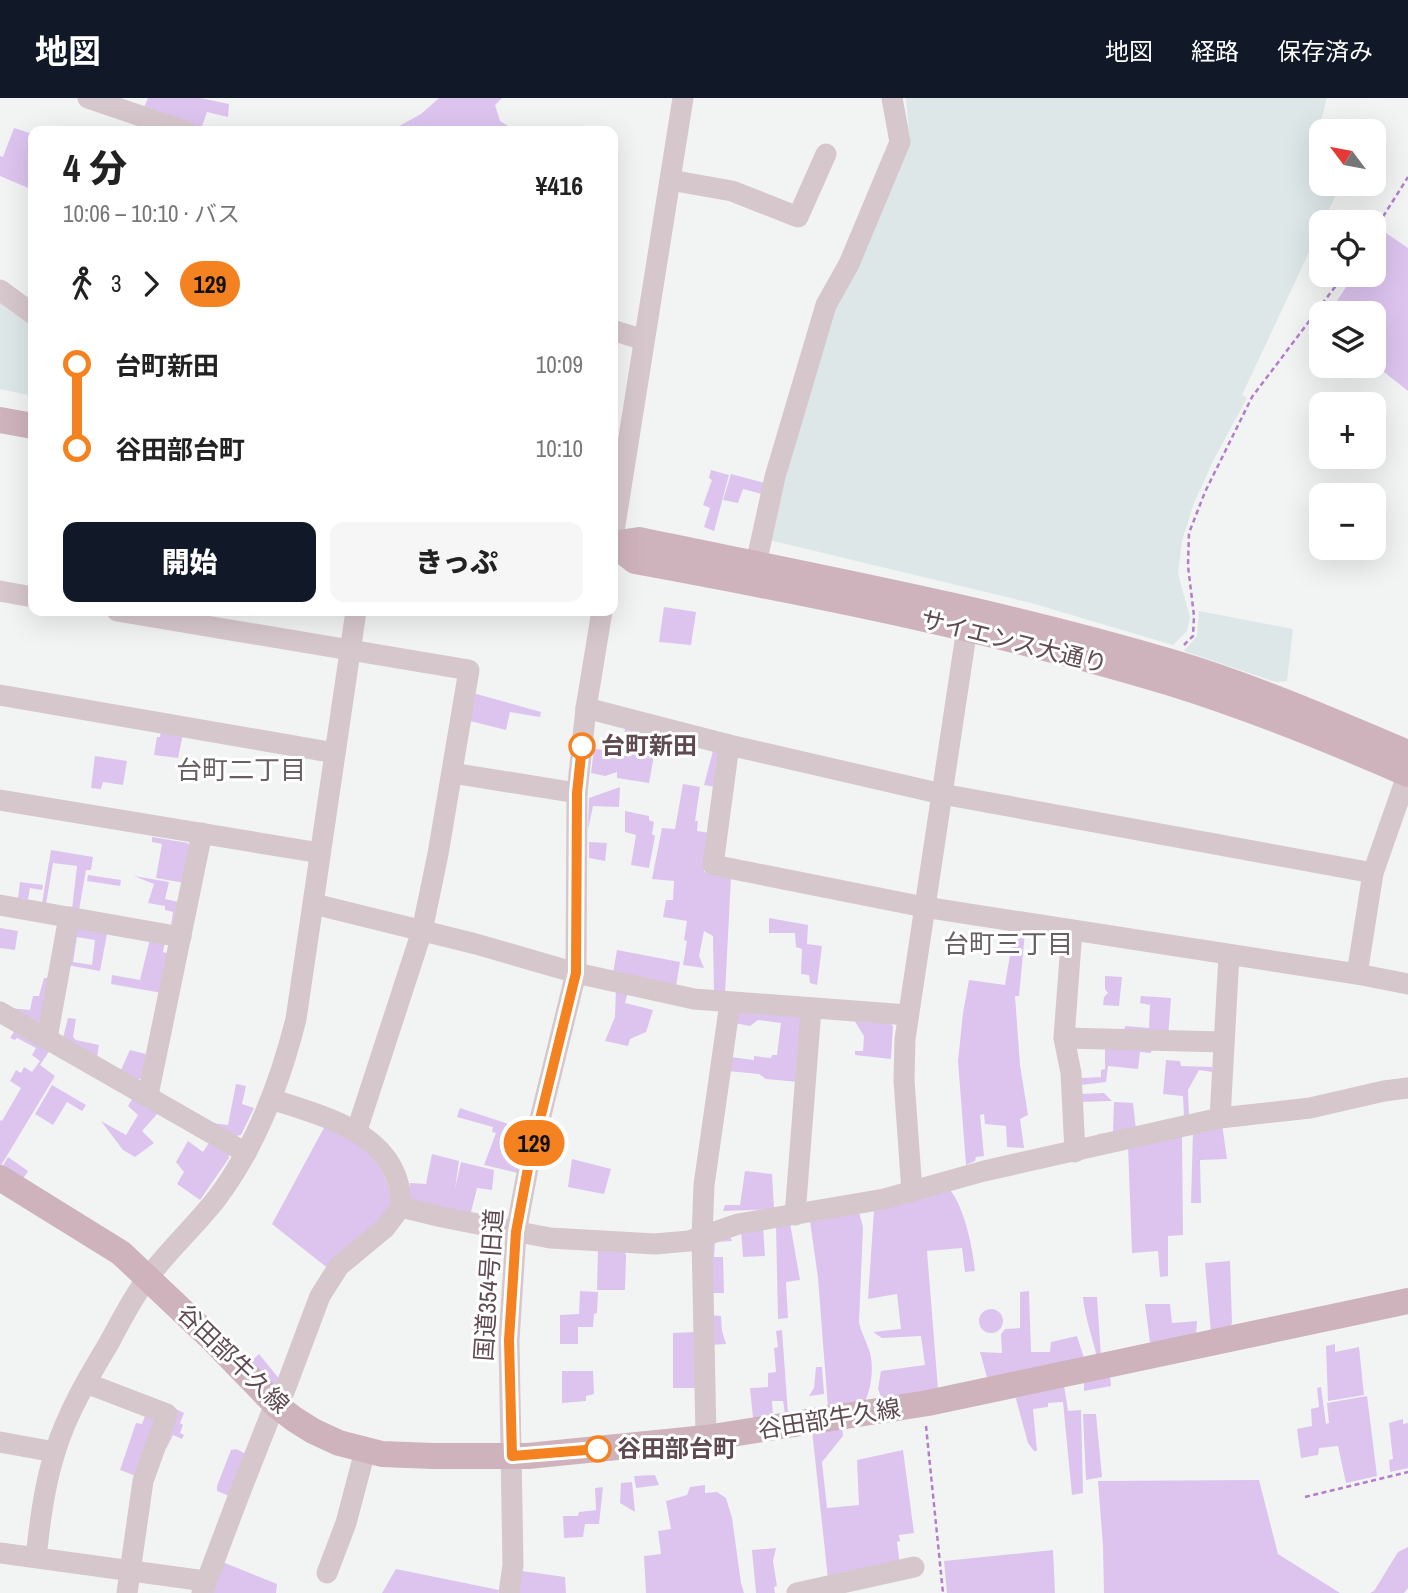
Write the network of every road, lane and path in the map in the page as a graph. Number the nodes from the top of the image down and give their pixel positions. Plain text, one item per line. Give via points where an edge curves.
1 (88, 98) edge
2 (683, 98) edge
3 (892, 98) edge
4 (170, 126) edge
5 (826, 154) dead end
6 (1408, 177) edge
7 (670, 180) junction
8 (1386, 212) edge
9 (1335, 287) edge
10 (0, 289) edge
11 (28, 310) edge
12 (618, 332) edge
13 (644, 340) junction
14 (0, 420) edge
15 (28, 425) edge
16 (618, 506) edge
17 (618, 543) edge
18 (618, 548) edge
19 (756, 564) junction
20 (0, 591) edge
21 (28, 596) edge
22 (148, 616) edge
23 (355, 616) edge
24 (601, 616) edge
25 (967, 628) junction
26 (350, 649) junction
27 (1162, 667) junction
28 (0, 695) edge
29 (586, 708) junction
30 (729, 745) junction
31 (335, 753) junction
32 (1408, 754) edge
33 (452, 773) junction
34 (1408, 774) edge
35 (577, 793) junction
36 (942, 794) junction
37 (0, 800) edge
38 (202, 834) junction
39 (320, 853) junction
40 (1373, 873) junction
41 (314, 904) junction
42 (0, 905) edge
43 (924, 907) junction
44 (69, 917) junction
45 (1072, 930) junction
46 (422, 931) junction
47 (181, 937) junction
48 (1228, 955) junction
49 (576, 973) junction
50 (1357, 974) junction
51 (1408, 984) edge
52 (730, 1003) junction
53 (811, 1009) junction
54 (0, 1012) edge
55 (908, 1015) junction
56 (47, 1038) junction
57 (1064, 1038) junction
58 (1224, 1042) junction
59 (1408, 1088) edge
60 (148, 1095) junction
61 (271, 1099) junction
62 (1220, 1118) junction
63 (357, 1130) junction
64 (1075, 1152) junction
65 (247, 1153) junction
66 (0, 1178) edge
67 (912, 1192) junction
68 (401, 1207) junction
69 (795, 1215) junction
70 (516, 1232) junction
71 (702, 1237) junction
72 (148, 1277) junction
73 (1408, 1301) edge
74 (86, 1383) junction
75 (924, 1404) junction
76 (277, 1406) junction
77 (706, 1438) junction
78 (0, 1442) edge
79 (365, 1451) junction
80 (55, 1452) junction
81 (512, 1456) junction
82 (1408, 1472) edge
83 (1305, 1497) dead end
84 (0, 1553) edge
85 (36, 1557) junction
86 (914, 1567) dead end
87 (130, 1570) junction
88 (327, 1573) dead end
89 (203, 1587) edge
90 (127, 1593) edge
91 (509, 1593) edge
92 (797, 1593) edge
93 (943, 1593) edge

1 - 4 street
2 - 7 street
3 - 19 street via 900,142 849,264 826,305 775,477
5 - 7 street via 798,217 732,191
6 - 8 path
7 - 13 street
9 - 27 path via 1252,397 1205,492 1189,533 1194,636
10 - 11 street
12 - 13 street
13 - 16 street
14 - 15 main road
17 - 19 main road, サイエンス大通り via 639,540
18 - 25 main road, サイエンス大通り via 635,561
19 - 27 main road, サイエンス大通り via 969,608
20 - 21 street
22 - 26 street
23 - 26 street
24 - 29 street, 国道354号旧道
25 - 27 main road, サイエンス大通り
25 - 36 street
26 - 31 street
26 - 33 street via 468,670
27 - 32 main road, サイエンス大通り via 1322,716
27 - 34 main road, サイエンス大通り
28 - 31 street
29 - 30 street
29 - 35 street, 国道354号旧道
30 - 36 street
30 - 43 street via 713,865
31 - 39 street
33 - 35 street
33 - 46 street
34 - 40 street
35 - 49 street, 国道354号旧道
36 - 40 street
36 - 43 street
37 - 38 street
38 - 39 street
38 - 47 street
39 - 41 street
40 - 50 street
41 - 46 street
41 - 61 street via 296,1019
42 - 44 street
43 - 45 street
43 - 55 street
44 - 47 street
44 - 56 street
45 - 48 street
45 - 57 street
46 - 49 street
46 - 63 street
47 - 60 street
48 - 50 street
48 - 58 street
49 - 52 street
49 - 70 street, 国道354号旧道
50 - 51 street
52 - 53 street
52 - 71 street via 704,1185
53 - 55 street
53 - 69 street
54 - 56 street
55 - 67 street via 904,1062
56 - 60 street
57 - 58 street
57 - 64 street via 1071,1073
58 - 62 street
59 - 62 street via 1310,1108
60 - 65 street
61 - 63 street
61 - 65 street
62 - 64 street
63 - 68 street via 389,1164
64 - 67 street
65 - 72 street via 204,1215
66 - 72 main road, 谷田部牛久線 via 113,1248
67 - 69 street
68 - 70 street
68 - 76 street via 385,1228 332,1275
69 - 71 street via 738,1224
70 - 71 street via 655,1244
70 - 81 street, 国道354号旧道 via 509,1340
71 - 77 street
72 - 74 street
72 - 76 main road, 谷田部牛久線
73 - 75 main road, 谷田部牛久線
74 - 80 street
74 - 87 street via 167,1414 143,1481
75 - 77 main road, 谷田部牛久線
75 - 93 path
76 - 79 main road, 谷田部牛久線 via 324,1437
76 - 89 street
77 - 81 main road, 谷田部牛久線
78 - 80 street
79 - 81 main road, 谷田部牛久線
79 - 88 street
80 - 85 street
81 - 91 street, 国道354号旧道
82 - 83 path
84 - 85 street
85 - 87 street
86 - 92 street
87 - 89 street
87 - 90 street

